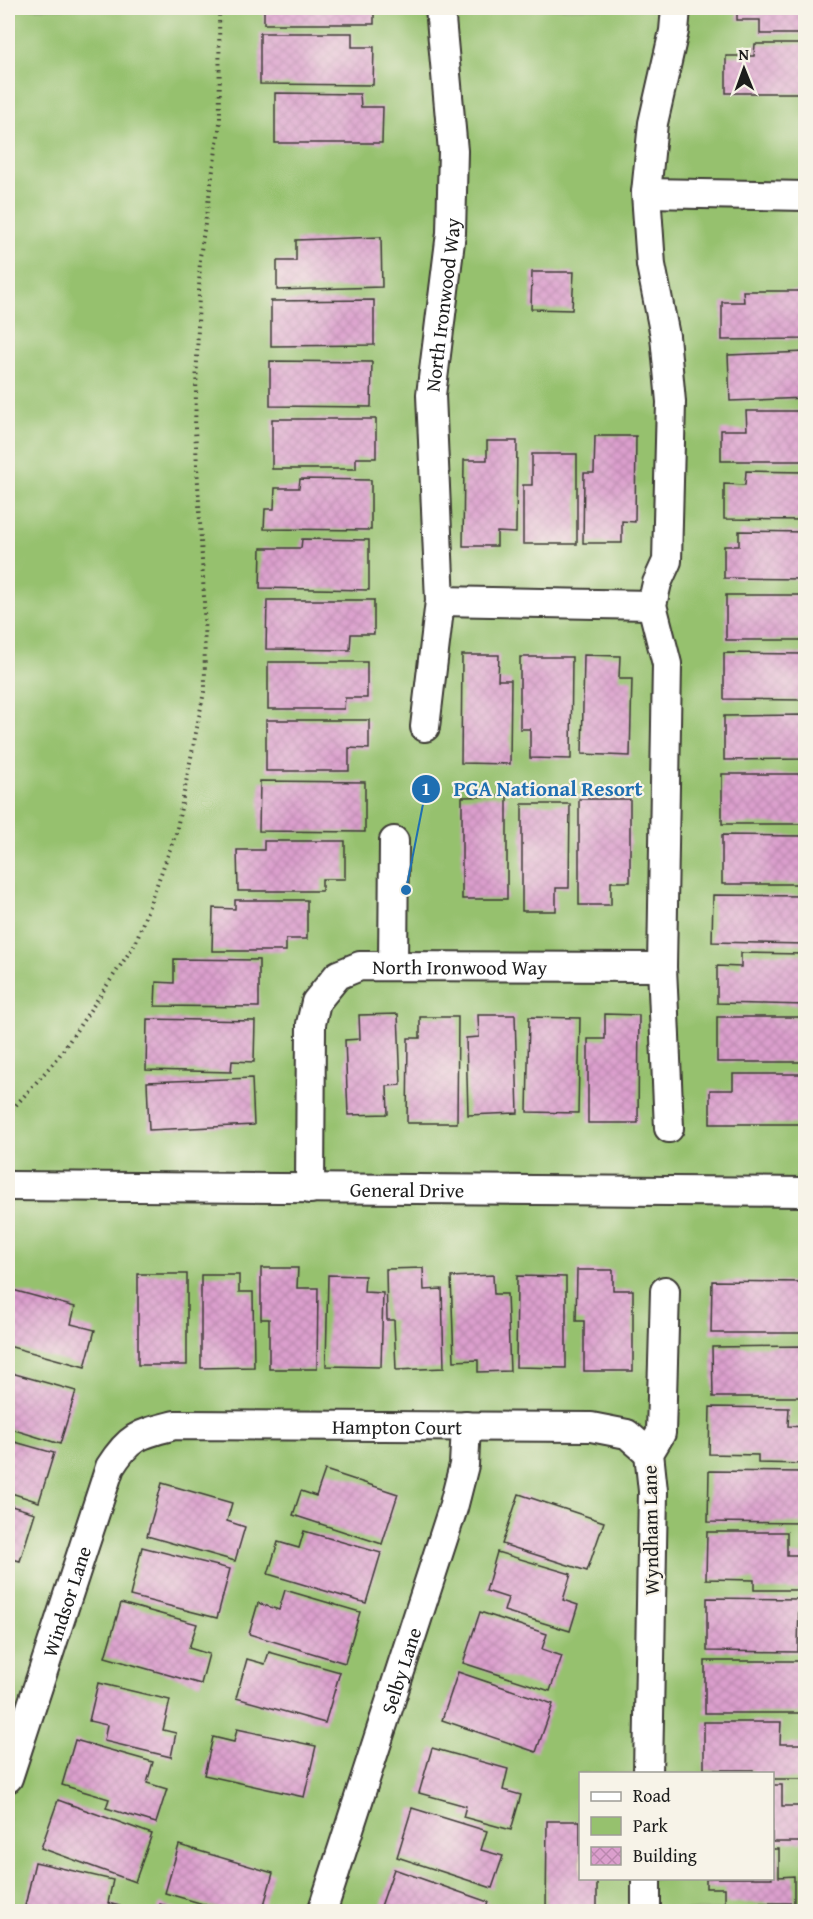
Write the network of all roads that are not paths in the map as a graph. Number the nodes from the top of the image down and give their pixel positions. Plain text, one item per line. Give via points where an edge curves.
1 (440, 8) edge
2 (676, 8) edge
3 (646, 193) junction
4 (806, 196) edge
5 (440, 601) junction
6 (652, 605) junction
7 (425, 727) dead end
8 (394, 841) dead end
9 (393, 966) junction
10 (662, 967) junction
11 (669, 1128) dead end
12 (8, 1186) edge
13 (310, 1189) junction
14 (806, 1192) edge
15 (665, 1291) dead end
16 (466, 1426) junction
17 (140, 1434) joint
18 (649, 1453) junction
19 (648, 1772) edge
20 (8, 1778) edge
21 (646, 1880) edge
22 (322, 1911) edge
23 (646, 1911) edge

1 - 5 street, North Ironwood Way via 453,151 451,233 431,395
2 - 3 street via 653,123
3 - 4 street
3 - 6 street via 651,265 665,336 671,402 667,561
5 - 6 street
5 - 7 street, North Ironwood Way
6 - 10 street via 667,664
8 - 9 street
9 - 10 street, North Ironwood Way
9 - 13 street, North Ironwood Way via 360,966 338,975 316,1002 311,1024
10 - 11 street
12 - 13 street, General Drive
13 - 14 street, General Drive
15 - 18 street, Wyndham Lane via 661,1433
16 - 17 street, Hampton Court via 175,1425
16 - 18 street, Hampton Court via 591,1427 627,1434
16 - 22 street, Selby Lane via 464,1465 453,1508
17 - 20 street, Windsor Lane via 122,1448 110,1467
18 - 19 street, Wyndham Lane via 653,1491
21 - 23 street

